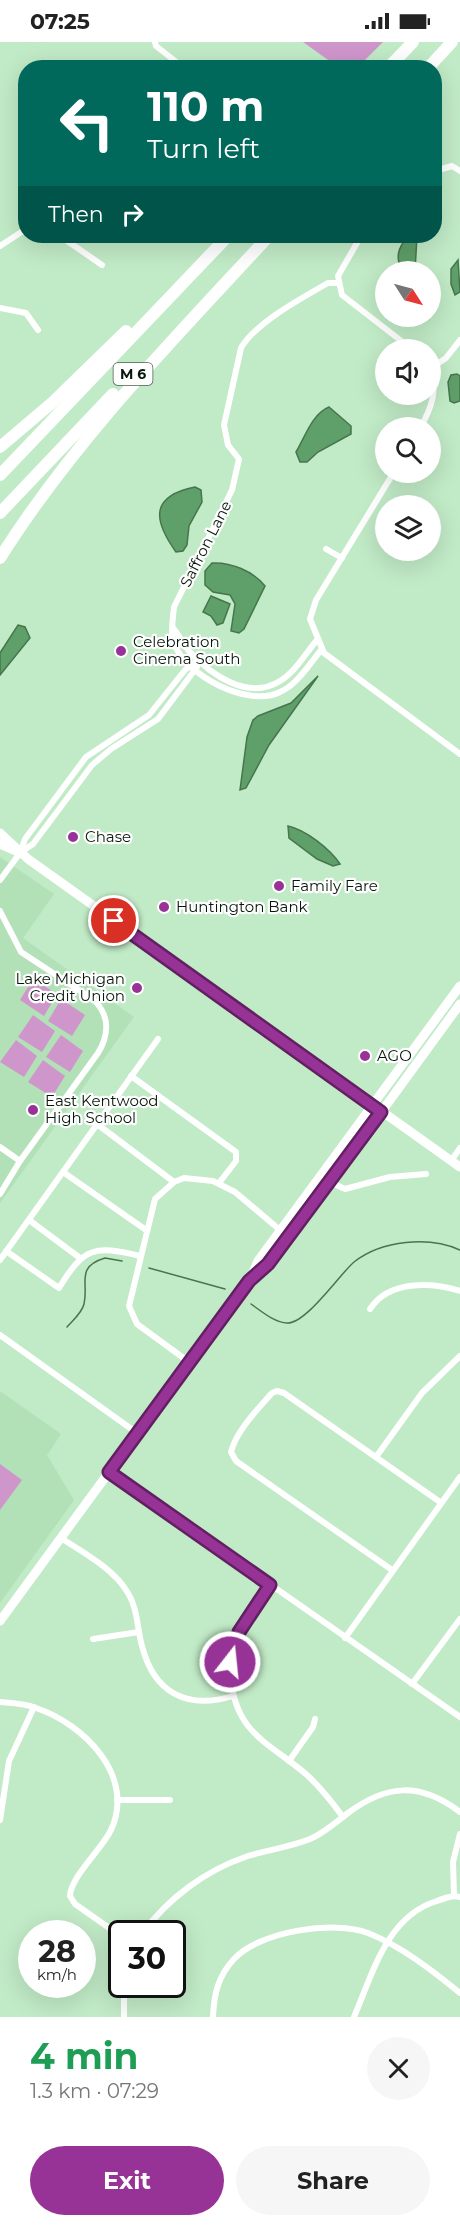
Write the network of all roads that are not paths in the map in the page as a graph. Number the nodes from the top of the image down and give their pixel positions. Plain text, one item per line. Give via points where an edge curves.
1 (155, 42) edge
2 (412, 42) edge
3 (452, 42) edge
4 (174, 60) edge
5 (395, 60) edge
6 (435, 60) edge
7 (442, 169) edge
8 (460, 171) edge
9 (18, 234) edge
10 (70, 243) edge
11 (218, 243) edge
12 (218, 243) edge
13 (261, 243) edge
14 (262, 243) edge
15 (357, 243) edge
16 (0, 246) edge
17 (102, 265) dead end
18 (339, 283) junction
19 (0, 308) edge
20 (38, 330) dead end
21 (398, 339) edge
22 (460, 340) edge
23 (441, 361) edge
24 (0, 447) edge
25 (0, 475) edge
26 (387, 483) edge
27 (0, 513) edge
28 (326, 549) dead end
29 (0, 558) edge
30 (342, 558) junction
31 (173, 628) junction
32 (317, 640) junction
33 (322, 649) junction
34 (199, 659) junction
35 (190, 664) junction
36 (196, 669) junction
37 (460, 754) edge
38 (0, 833) edge
39 (0, 843) edge
40 (20, 853) junction
41 (0, 880) edge
42 (0, 911) edge
43 (460, 986) edge
44 (460, 1004) edge
45 (432, 1023) junction
46 (435, 1038) junction
47 (158, 1039) dead end
48 (131, 1076) junction
49 (371, 1105) junction
50 (381, 1112) junction
51 (98, 1124) junction
52 (0, 1147) edge
53 (460, 1148) edge
54 (20, 1161) junction
55 (451, 1161) junction
56 (460, 1167) edge
57 (63, 1172) junction
58 (321, 1174) junction
59 (426, 1174) dead end
60 (174, 1182) junction
61 (330, 1182) junction
62 (219, 1183) junction
63 (0, 1194) edge
64 (319, 1198) junction
65 (29, 1220) junction
66 (146, 1230) junction
67 (280, 1230) junction
68 (6, 1251) junction
69 (140, 1256) junction
70 (80, 1258) junction
71 (0, 1260) edge
72 (249, 1281) junction
73 (460, 1291) edge
74 (370, 1309) dead end
75 (0, 1335) edge
76 (460, 1356) edge
77 (189, 1362) junction
78 (137, 1433) junction
79 (376, 1457) junction
80 (109, 1472) junction
81 (460, 1477) edge
82 (440, 1502) junction
83 (61, 1538) junction
84 (392, 1570) junction
85 (270, 1585) junction
86 (460, 1619) edge
87 (0, 1621) edge
88 (139, 1632) junction
89 (345, 1638) junction
90 (93, 1639) dead end
91 (412, 1684) junction
92 (233, 1696) junction
93 (0, 1702) edge
94 (34, 1707) junction
95 (460, 1717) edge
96 (315, 1719) dead end
97 (289, 1761) junction
98 (117, 1800) junction
99 (170, 1800) dead end
100 (460, 1812) edge
101 (343, 1817) junction
102 (0, 1820) edge
103 (460, 1833) edge
104 (457, 1896) edge
105 (154, 1920) edge
106 (108, 1927) edge
107 (388, 1942) junction
108 (460, 1993) edge
109 (124, 1998) edge
110 (124, 2017) edge
111 (213, 2017) edge
112 (354, 2017) edge

1 - 4 street
2 - 5 highway
3 - 6 highway
7 - 8 street via 452,166
9 - 16 street
10 - 17 street
11 - 24 highway via 53,402
12 - 25 highway, M 6
13 - 27 highway, M 6
14 - 29 highway via 84,440
15 - 18 street via 340,271
18 - 21 street via 349,302
18 - 31 street, Saffron Lane via 313,291 246,339 241,348 224,425 228,445 239,459 232,490 174,607
19 - 20 street via 26,313
22 - 23 street
26 - 30 street
28 - 30 street
30 - 32 street via 312,609 310,619
31 - 34 street
31 - 35 street, Saffron Lane via 173,643
32 - 33 street
32 - 34 street via 286,676 265,688 243,688
33 - 36 street, Saffron Lane via 291,684 266,697 235,693
33 - 37 street
34 - 35 street
34 - 36 street
35 - 36 street, Saffron Lane
35 - 40 street via 149,715 86,757 25,839
36 - 40 street via 157,720 92,765 33,844
38 - 40 main road
39 - 40 main road
40 - 41 street
40 - 49 main road
42 - 54 street via 21,952 94,1000 102,1009 107,1028 98,1053
43 - 45 main road
44 - 46 main road
45 - 46 main road
45 - 49 main road
46 - 50 main road
47 - 48 street
48 - 51 street
48 - 62 street via 236,1152 236,1161
49 - 50 main road
49 - 58 main road
50 - 55 main road
50 - 61 main road
51 - 57 street
51 - 60 street
52 - 54 street
53 - 55 street
54 - 63 street
55 - 56 main road
57 - 65 street
57 - 66 street
58 - 64 main road via 315,1192
58 - 67 main road
59 - 61 street via 390,1177 345,1189
60 - 62 street via 184,1178
60 - 66 street via 155,1199
61 - 64 main road
62 - 67 street via 235,1191
64 - 72 main road via 268,1264
65 - 68 street
65 - 70 street
66 - 69 street
67 - 72 main road
68 - 70 street via 59,1288
68 - 71 street
69 - 70 street via 102,1249
69 - 77 street via 129,1306 131,1314 137,1324
72 - 77 main road
73 - 74 street via 441,1286 412,1286 381,1296
75 - 78 street
76 - 79 street via 422,1393
77 - 78 main road
78 - 80 main road
79 - 82 street
79 - 84 street via 277,1391 232,1446 233,1456
80 - 83 main road
80 - 85 street
81 - 82 street
82 - 84 street
83 - 87 main road
83 - 88 street via 124,1586 135,1606
84 - 89 street
85 - 89 street
85 - 92 street via 232,1648
86 - 91 street
88 - 90 street
88 - 92 street via 150,1671 164,1688 184,1699 203,1702
89 - 91 street
91 - 95 street
92 - 97 street via 247,1727
93 - 94 street
94 - 98 street via 57,1718 98,1749 114,1779
94 - 102 street via 9,1761
96 - 97 street via 314,1727
97 - 101 street via 329,1797
98 - 99 street
98 - 106 street via 111,1828 73,1885 70,1896 75,1904
100 - 101 street via 430,1794 408,1790 370,1797
101 - 105 street via 311,1839 248,1857 210,1873 166,1906
103 - 104 street via 453,1862
104 - 107 street via 413,1911
107 - 108 street
107 - 111 street via 367,1933 337,1928 297,1931 255,1944 234,1959 220,1978
107 - 112 street
109 - 110 street

